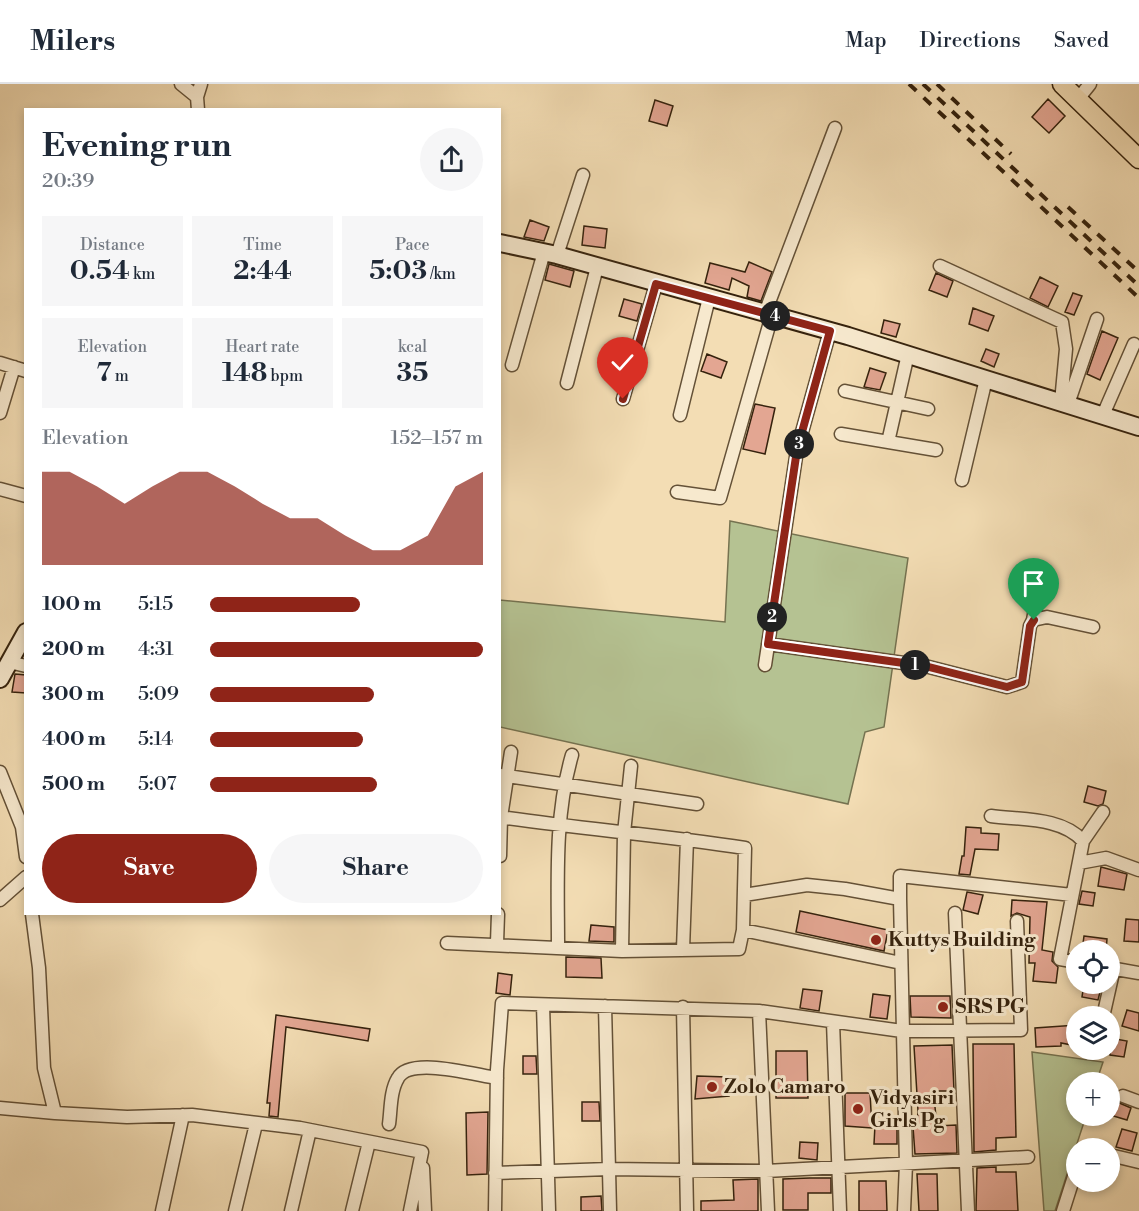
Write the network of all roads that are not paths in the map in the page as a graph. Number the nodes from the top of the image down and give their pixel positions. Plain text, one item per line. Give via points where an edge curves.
1 (181, 84) edge
2 (201, 84) edge
3 (1062, 84) edge
4 (1090, 84) edge
5 (1078, 99) junction
6 (198, 103) edge
7 (835, 128) dead end
8 (1139, 159) edge
9 (583, 175) dead end
10 (501, 243) edge
11 (550, 254) junction
12 (940, 266) dead end
13 (597, 267) junction
14 (656, 284) junction
15 (710, 298) junction
16 (768, 314) junction
17 (1097, 320) dead end
18 (830, 331) junction
19 (1134, 344) dead end
20 (908, 354) junction
21 (0, 363) edge
22 (512, 365) dead end
23 (20, 369) edge
24 (986, 379) junction
25 (567, 383) dead end
26 (845, 391) dead end
27 (623, 399) dead end
28 (897, 402) junction
29 (1064, 403) junction
30 (928, 409) dead end
31 (0, 413) edge
32 (680, 415) dead end
33 (1103, 415) junction
34 (1139, 427) edge
35 (841, 434) dead end
36 (888, 442) junction
37 (936, 450) dead end
38 (962, 480) dead end
39 (0, 489) edge
40 (677, 492) dead end
41 (24, 495) edge
42 (1040, 582) dead end
43 (1034, 620) junction
44 (1093, 627) dead end
45 (24, 639) edge
46 (768, 644) junction
47 (17, 664) edge
48 (765, 665) dead end
49 (0, 679) edge
50 (511, 752) dead end
51 (572, 755) dead end
52 (631, 766) dead end
53 (0, 772) edge
54 (503, 775) edge
55 (563, 785) junction
56 (628, 795) junction
57 (501, 803) edge
58 (697, 804) dead end
59 (1103, 812) dead end
60 (991, 816) dead end
61 (501, 817) edge
62 (559, 826) junction
63 (624, 833) junction
64 (687, 839) junction
65 (1083, 841) junction
66 (24, 842) edge
67 (1079, 863) junction
68 (1139, 870) edge
69 (24, 879) edge
70 (744, 895) junction
71 (1072, 895) junction
72 (900, 899) junction
73 (0, 900) edge
74 (955, 913) dead end
75 (32, 915) edge
76 (498, 915) edge
77 (1017, 921) dead end
78 (743, 930) junction
79 (447, 943) dead end
80 (497, 943) junction
81 (558, 947) junction
82 (683, 949) junction
83 (622, 951) junction
84 (1066, 960) edge
85 (901, 963) junction
86 (1120, 969) edge
87 (1139, 973) edge
88 (543, 1005) junction
89 (604, 1006) junction
90 (683, 1007) junction
91 (759, 1011) junction
92 (833, 1022) junction
93 (902, 1031) junction
94 (961, 1032) junction
95 (497, 1078) junction
96 (1123, 1096) dead end
97 (1139, 1101) edge
98 (0, 1108) edge
99 (55, 1113) junction
100 (183, 1115) junction
101 (256, 1124) junction
102 (389, 1125) dead end
103 (310, 1130) junction
104 (369, 1142) junction
105 (422, 1152) junction
106 (1028, 1157) dead end
107 (1120, 1157) edge
108 (966, 1162) junction
109 (1139, 1162) edge
110 (906, 1164) junction
111 (838, 1167) junction
112 (609, 1169) junction
113 (687, 1169) junction
114 (766, 1171) junction
115 (495, 1173) junction
116 (548, 1173) junction
117 (1069, 1192) edge
118 (162, 1211) edge
119 (235, 1211) edge
120 (291, 1211) edge
121 (352, 1211) edge
122 (410, 1211) edge
123 (425, 1211) edge
124 (495, 1211) edge
125 (549, 1211) edge
126 (610, 1211) edge
127 (687, 1211) edge
128 (768, 1211) edge
129 (840, 1211) edge
130 (904, 1211) edge
131 (968, 1211) edge
132 (1063, 1211) edge

1 - 6 street
2 - 6 street
3 - 5 main road
4 - 5 street
5 - 8 main road
7 - 16 street
9 - 11 street
10 - 11 street
11 - 13 street
11 - 22 street
12 - 29 street via 1062,322 1066,349
13 - 14 street
13 - 25 street
14 - 15 street
14 - 27 street
15 - 16 street
15 - 32 street
16 - 18 street
16 - 40 street via 720,498
17 - 29 street
18 - 20 street
18 - 46 street via 797,450
19 - 33 street
20 - 24 street
20 - 28 street
21 - 23 street
23 - 31 street
24 - 29 street
24 - 38 street
26 - 28 street
28 - 30 street
28 - 36 street
29 - 33 street
33 - 34 street
35 - 36 street
36 - 37 street
39 - 41 street
42 - 43 street
43 - 44 street via 1047,616
43 - 46 street via 1022,682 1007,687 925,666
45 - 47 street
46 - 48 street
47 - 49 street
50 - 54 street
51 - 55 street
52 - 56 street
53 - 66 street
54 - 55 street
54 - 57 street
55 - 56 street
55 - 62 street
56 - 58 street
56 - 63 street
59 - 65 street
60 - 65 street via 1056,824 1074,831
61 - 62 street
62 - 63 street
62 - 81 street
63 - 64 street
63 - 83 street
64 - 70 street via 745,848
64 - 82 street
65 - 67 street
67 - 68 street via 1106,858
67 - 71 street
69 - 73 street
70 - 72 street via 807,885
70 - 78 street
71 - 72 street via 900,876
71 - 84 street via 1060,959
72 - 85 street
74 - 94 street
75 - 99 street via 44,1068
76 - 80 street
77 - 94 street via 1021,1030
78 - 82 street via 739,949
78 - 85 street
79 - 80 street
80 - 81 street
81 - 83 street
82 - 83 street
85 - 93 street
86 - 87 street
88 - 89 street
88 - 95 street via 502,1003
88 - 116 street
89 - 90 street
89 - 112 street
90 - 91 street
90 - 113 street
91 - 92 street
91 - 114 street
92 - 93 street
92 - 111 street
93 - 94 street
93 - 110 street
94 - 108 street
95 - 102 street via 421,1066 405,1070 393,1092
95 - 115 street
96 - 97 street
98 - 99 street
99 - 100 street
100 - 101 street
100 - 118 street
101 - 103 street
101 - 119 street
103 - 104 street
103 - 120 street
104 - 105 street
104 - 121 street
105 - 122 street
105 - 123 street
106 - 108 street
107 - 109 street
108 - 110 street
108 - 131 street
110 - 111 street
110 - 130 street
111 - 114 street
111 - 129 street
112 - 113 street
112 - 116 street
112 - 126 street
113 - 114 street
113 - 127 street
114 - 128 street
115 - 116 street
115 - 124 street
116 - 125 street
117 - 132 street

